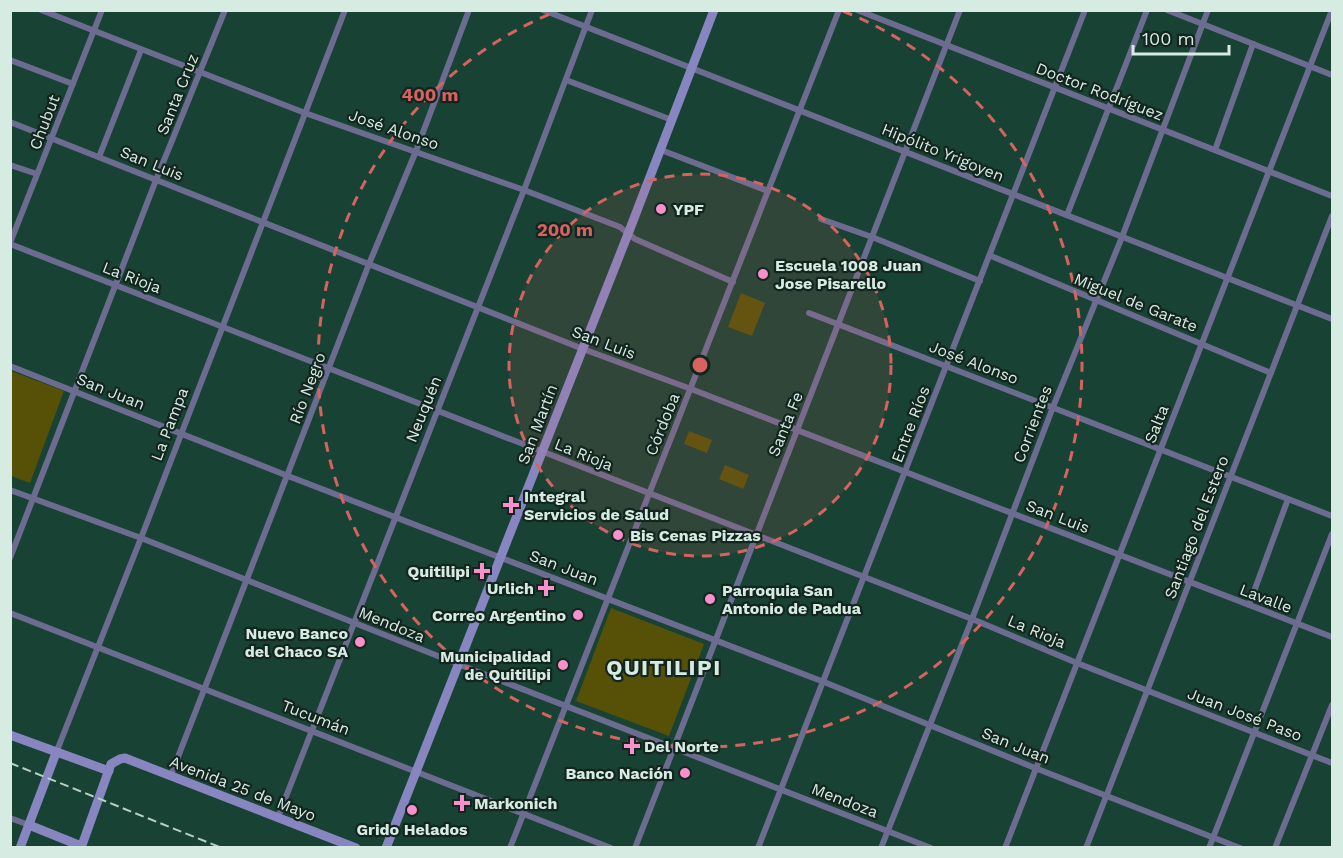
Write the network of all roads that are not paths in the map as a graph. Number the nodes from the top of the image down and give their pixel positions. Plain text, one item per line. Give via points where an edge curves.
1 (41, 10) edge
2 (102, 10) edge
3 (225, 10) edge
4 (345, 10) edge
5 (469, 10) edge
6 (543, 10) edge
7 (592, 10) edge
8 (714, 10) edge
9 (839, 10) edge
10 (857, 10) edge
11 (960, 10) edge
12 (1085, 10) edge
13 (1147, 10) edge
14 (1167, 10) edge
15 (1208, 10) edge
16 (1330, 12) edge
17 (1202, 24) junction
18 (585, 27) junction
19 (93, 32) junction
20 (1253, 44) junction
21 (947, 45) junction
22 (141, 50) junction
23 (10, 60) edge
24 (1309, 66) junction
25 (692, 68) junction
26 (200, 73) junction
27 (1332, 75) edge
28 (566, 80) junction
29 (73, 84) junction
30 (1056, 88) junction
31 (1108, 109) junction
32 (800, 110) junction
33 (305, 112) junction
34 (672, 120) junction
35 (10, 122) edge
36 (1162, 130) junction
37 (52, 138) junction
38 (661, 150) junction
39 (1215, 150) junction
40 (416, 151) junction
41 (906, 151) junction
42 (99, 157) junction
43 (10, 165) edge
44 (1269, 171) junction
45 (38, 174) junction
46 (156, 180) junction
47 (524, 190) junction
48 (768, 190) junction
49 (1013, 195) junction
50 (1332, 196) edge
51 (1067, 215) junction
52 (1332, 216) edge
53 (821, 219) dead end
54 (263, 222) junction
55 (628, 234) junction
56 (872, 237) junction
57 (1122, 237) junction
58 (10, 244) edge
59 (991, 256) junction
60 (369, 264) junction
61 (1227, 279) junction
62 (980, 281) junction
63 (733, 282) junction
64 (117, 285) junction
65 (1096, 300) junction
66 (1298, 305) junction
67 (477, 307) junction
68 (809, 313) dead end
69 (1332, 319) edge
70 (840, 324) junction
71 (223, 327) junction
72 (1202, 344) junction
73 (583, 349) junction
74 (947, 365) junction
75 (10, 366) edge
76 (330, 369) junction
77 (1271, 373) junction
78 (691, 388) junction
79 (74, 391) junction
80 (1053, 407) junction
81 (437, 411) junction
82 (797, 430) junction
83 (182, 434) junction
84 (1160, 449) junction
85 (542, 452) junction
86 (905, 472) junction
87 (288, 476) junction
88 (1230, 476) junction
89 (10, 490) edge
90 (648, 494) junction
91 (34, 499) junction
92 (1288, 499) junction
93 (1013, 513) junction
94 (395, 516) junction
95 (1332, 516) edge
96 (1332, 534) edge
97 (756, 536) junction
98 (141, 538) junction
99 (1119, 554) junction
100 (10, 558) edge
101 (501, 558) junction
102 (865, 578) junction
103 (246, 580) junction
104 (1190, 583) junction
105 (608, 598) junction
106 (1249, 605) junction
107 (10, 613) edge
108 (972, 619) junction
109 (353, 623) junction
110 (1297, 624) junction
111 (1332, 638) edge
112 (715, 640) junction
113 (97, 647) junction
114 (1077, 663) junction
115 (458, 664) junction
116 (824, 682) junction
117 (204, 688) junction
118 (1148, 690) junction
119 (1332, 705) edge
120 (566, 706) junction
121 (930, 725) junction
122 (312, 730) junction
123 (1256, 732) junction
124 (10, 735) edge
125 (673, 748) junction
126 (56, 753) junction
127 (1314, 755) junction
128 (1332, 763) edge
129 (1035, 768) junction
130 (109, 771) junction
131 (416, 771) junction
132 (171, 776) junction
133 (781, 790) junction
134 (1107, 794) junction
135 (523, 813) junction
136 (278, 817) junction
137 (10, 818) edge
138 (29, 825) junction
139 (888, 831) junction
140 (1214, 837) junction
141 (81, 847) edge
142 (20, 848) edge
143 (356, 848) edge
144 (386, 848) edge
145 (510, 848) edge
146 (611, 848) edge
147 (635, 848) edge
148 (758, 848) edge
149 (881, 848) edge
150 (931, 848) edge
151 (1005, 848) edge
152 (1086, 848) edge
153 (1209, 848) edge
154 (1240, 848) edge
155 (1275, 848) edge

1 - 19 street, José Alonso
2 - 19 street, Chubut
3 - 26 street, Santa Cruz
4 - 33 street, La Pampa
5 - 40 street, Río Negro
6 - 18 street, Hipólito Yrigoyen
7 - 18 street, Neuquén
8 - 25 street, San Martín
9 - 32 street, Córdoba
10 - 21 street, Doctor Rodríguez
11 - 21 street, Santa Fe
12 - 30 street, Entre Ríos
13 - 31 street
14 - 17 street
15 - 17 street, Corrientes
16 - 24 street, Salta
17 - 20 street
17 - 36 street, Corrientes
18 - 25 street, Hipólito Yrigoyen
18 - 28 street, Neuquén
19 - 22 street, José Alonso
19 - 29 street, Chubut
20 - 24 street
20 - 39 street
21 - 30 street, Doctor Rodríguez
21 - 41 street, Santa Fe
22 - 26 street, José Alonso
22 - 42 street
23 - 29 street
24 - 27 street
24 - 44 street, Salta
25 - 32 street, Hipólito Yrigoyen
25 - 34 street, San Martín
26 - 33 street, José Alonso
26 - 46 street, Santa Cruz
28 - 34 street
28 - 47 street, Neuquén
29 - 37 street, Chubut
30 - 31 street, Doctor Rodríguez
30 - 49 street, Entre Ríos
31 - 36 street, Doctor Rodríguez
31 - 51 street
32 - 41 street, Hipólito Yrigoyen
32 - 48 street, Córdoba
33 - 40 street, José Alonso
33 - 54 street, La Pampa
34 - 38 street, San Martín
35 - 37 street, San Luis
36 - 39 street, Doctor Rodríguez
36 - 57 street, Corrientes
37 - 42 street, San Luis
37 - 45 street, Chubut
38 - 48 street
38 - 55 street, San Martín
39 - 44 street, Doctor Rodríguez
40 - 47 street, José Alonso
40 - 60 street, Río Negro
41 - 49 street, Hipólito Yrigoyen
41 - 56 street, Santa Fe
42 - 46 street, San Luis
43 - 45 street
44 - 50 street, Doctor Rodríguez
44 - 61 street, Salta
45 - 58 street, Chubut
46 - 54 street, San Luis
46 - 64 street, Santa Cruz
47 - 55 street, José Alonso via 620,227
47 - 67 street, Neuquén
48 - 63 street, Córdoba
49 - 51 street, Hipólito Yrigoyen
49 - 59 street, Entre Ríos
51 - 57 street, Hipólito Yrigoyen
52 - 66 street, Santiago del Estero
53 - 56 street
54 - 60 street, San Luis
54 - 71 street, La Pampa
55 - 63 street, José Alonso
55 - 73 street, San Martín
56 - 62 street
56 - 70 street, Santa Fe
57 - 61 street, Hipólito Yrigoyen
57 - 65 street, Corrientes
58 - 64 street, La Rioja
59 - 62 street, Entre Ríos
59 - 65 street, Miguel de Garate
60 - 67 street, San Luis
60 - 76 street, Río Negro
61 - 66 street, Hipólito Yrigoyen
61 - 72 street, Salta
62 - 74 street, Entre Ríos
63 - 78 street, Córdoba
64 - 71 street, La Rioja
64 - 79 street, Santa Cruz
65 - 72 street, Miguel de Garate
65 - 80 street, Corrientes
66 - 69 street, Hipólito Yrigoyen
66 - 77 street, Santiago del Estero
67 - 73 street, San Luis
67 - 81 street, Neuquén
68 - 70 street, José Alonso
70 - 74 street, José Alonso
70 - 82 street, Santa Fe
71 - 76 street, La Rioja
71 - 83 street, La Pampa
72 - 77 street, Miguel de Garate
72 - 84 street, Salta
73 - 78 street, San Luis
73 - 85 street, San Martín
74 - 80 street, José Alonso
74 - 86 street, Entre Ríos
75 - 79 street, San Juan
76 - 81 street, La Rioja
76 - 87 street, Río Negro
77 - 88 street, Santiago del Estero
78 - 82 street, San Luis
78 - 90 street, Córdoba
79 - 83 street, San Juan
79 - 91 street, Santa Cruz
80 - 84 street, José Alonso
80 - 93 street, Corrientes
81 - 85 street, La Rioja
81 - 94 street, Neuquén
82 - 86 street, San Luis
82 - 97 street, Santa Fe
83 - 87 street, San Juan
83 - 98 street, La Pampa
84 - 88 street, José Alonso
84 - 99 street, Salta
85 - 90 street, La Rioja
85 - 101 street, San Martín
86 - 93 street, San Luis
86 - 102 street, Entre Ríos
87 - 94 street, San Juan
87 - 103 street, Río Negro
88 - 92 street, José Alonso
88 - 104 street, Santiago del Estero
89 - 91 street, Mendoza
90 - 97 street, La Rioja
90 - 105 street, Córdoba
91 - 98 street, Mendoza
91 - 100 street, Santa Cruz
92 - 95 street, José Alonso
92 - 106 street
93 - 99 street, San Luis
93 - 108 street, Corrientes
94 - 101 street, San Juan
94 - 109 street, Neuquén
96 - 110 street
97 - 102 street, La Rioja
97 - 112 street, Santa Fe
98 - 103 street, Mendoza
98 - 113 street, La Pampa
99 - 104 street, San Luis
99 - 114 street, Salta
101 - 105 street, San Juan
101 - 115 street, San Martín
102 - 108 street, La Rioja
102 - 116 street, Entre Ríos
103 - 109 street, Mendoza
103 - 117 street, Río Negro
104 - 106 street, Lavalle
104 - 118 street, Santiago del Estero
105 - 112 street, San Juan
105 - 120 street, Córdoba
106 - 110 street, Lavalle
107 - 113 street, Tucumán
108 - 114 street, La Rioja
108 - 121 street, Corrientes
109 - 115 street, Mendoza
109 - 122 street, Neuquén
110 - 111 street, Lavalle
110 - 123 street
112 - 116 street, San Juan
112 - 125 street, Santa Fe
113 - 117 street, Tucumán
113 - 126 street, La Pampa
114 - 118 street, La Rioja
114 - 129 street, Salta
115 - 120 street, Mendoza
115 - 131 street, San Martín
116 - 121 street, San Juan
116 - 133 street, Entre Ríos
117 - 122 street, Tucumán
117 - 132 street, Río Negro
118 - 123 street, Juan José Paso
118 - 134 street, Santiago del Estero
119 - 127 street
120 - 125 street, Mendoza
120 - 135 street, Córdoba
121 - 129 street, San Juan
121 - 139 street, Corrientes
122 - 131 street, Tucumán
122 - 136 street, Neuquén
123 - 127 street, Juan José Paso
123 - 140 street
124 - 126 street
125 - 133 street, Mendoza
125 - 147 street, Santa Fe
126 - 130 street
126 - 138 street, La Pampa
127 - 128 street, Juan José Paso
127 - 155 street
129 - 134 street, San Juan
129 - 151 street, Salta
130 - 132 street, Avenida 25 de Mayo via 120,759 130,759
130 - 141 street
131 - 135 street, Tucumán
131 - 144 street, San Martín
132 - 136 street, Avenida 25 de Mayo
133 - 139 street, Mendoza
133 - 148 street, Entre Ríos
134 - 140 street, San Juan
134 - 152 street, Santiago del Estero
135 - 145 street, Córdoba
135 - 146 street, Tucumán
136 - 143 street, Avenida 25 de Mayo
137 - 138 street
138 - 141 street
138 - 142 street, La Pampa
139 - 149 street, Corrientes
139 - 150 street, Mendoza
140 - 153 street
140 - 154 street, San Juan

